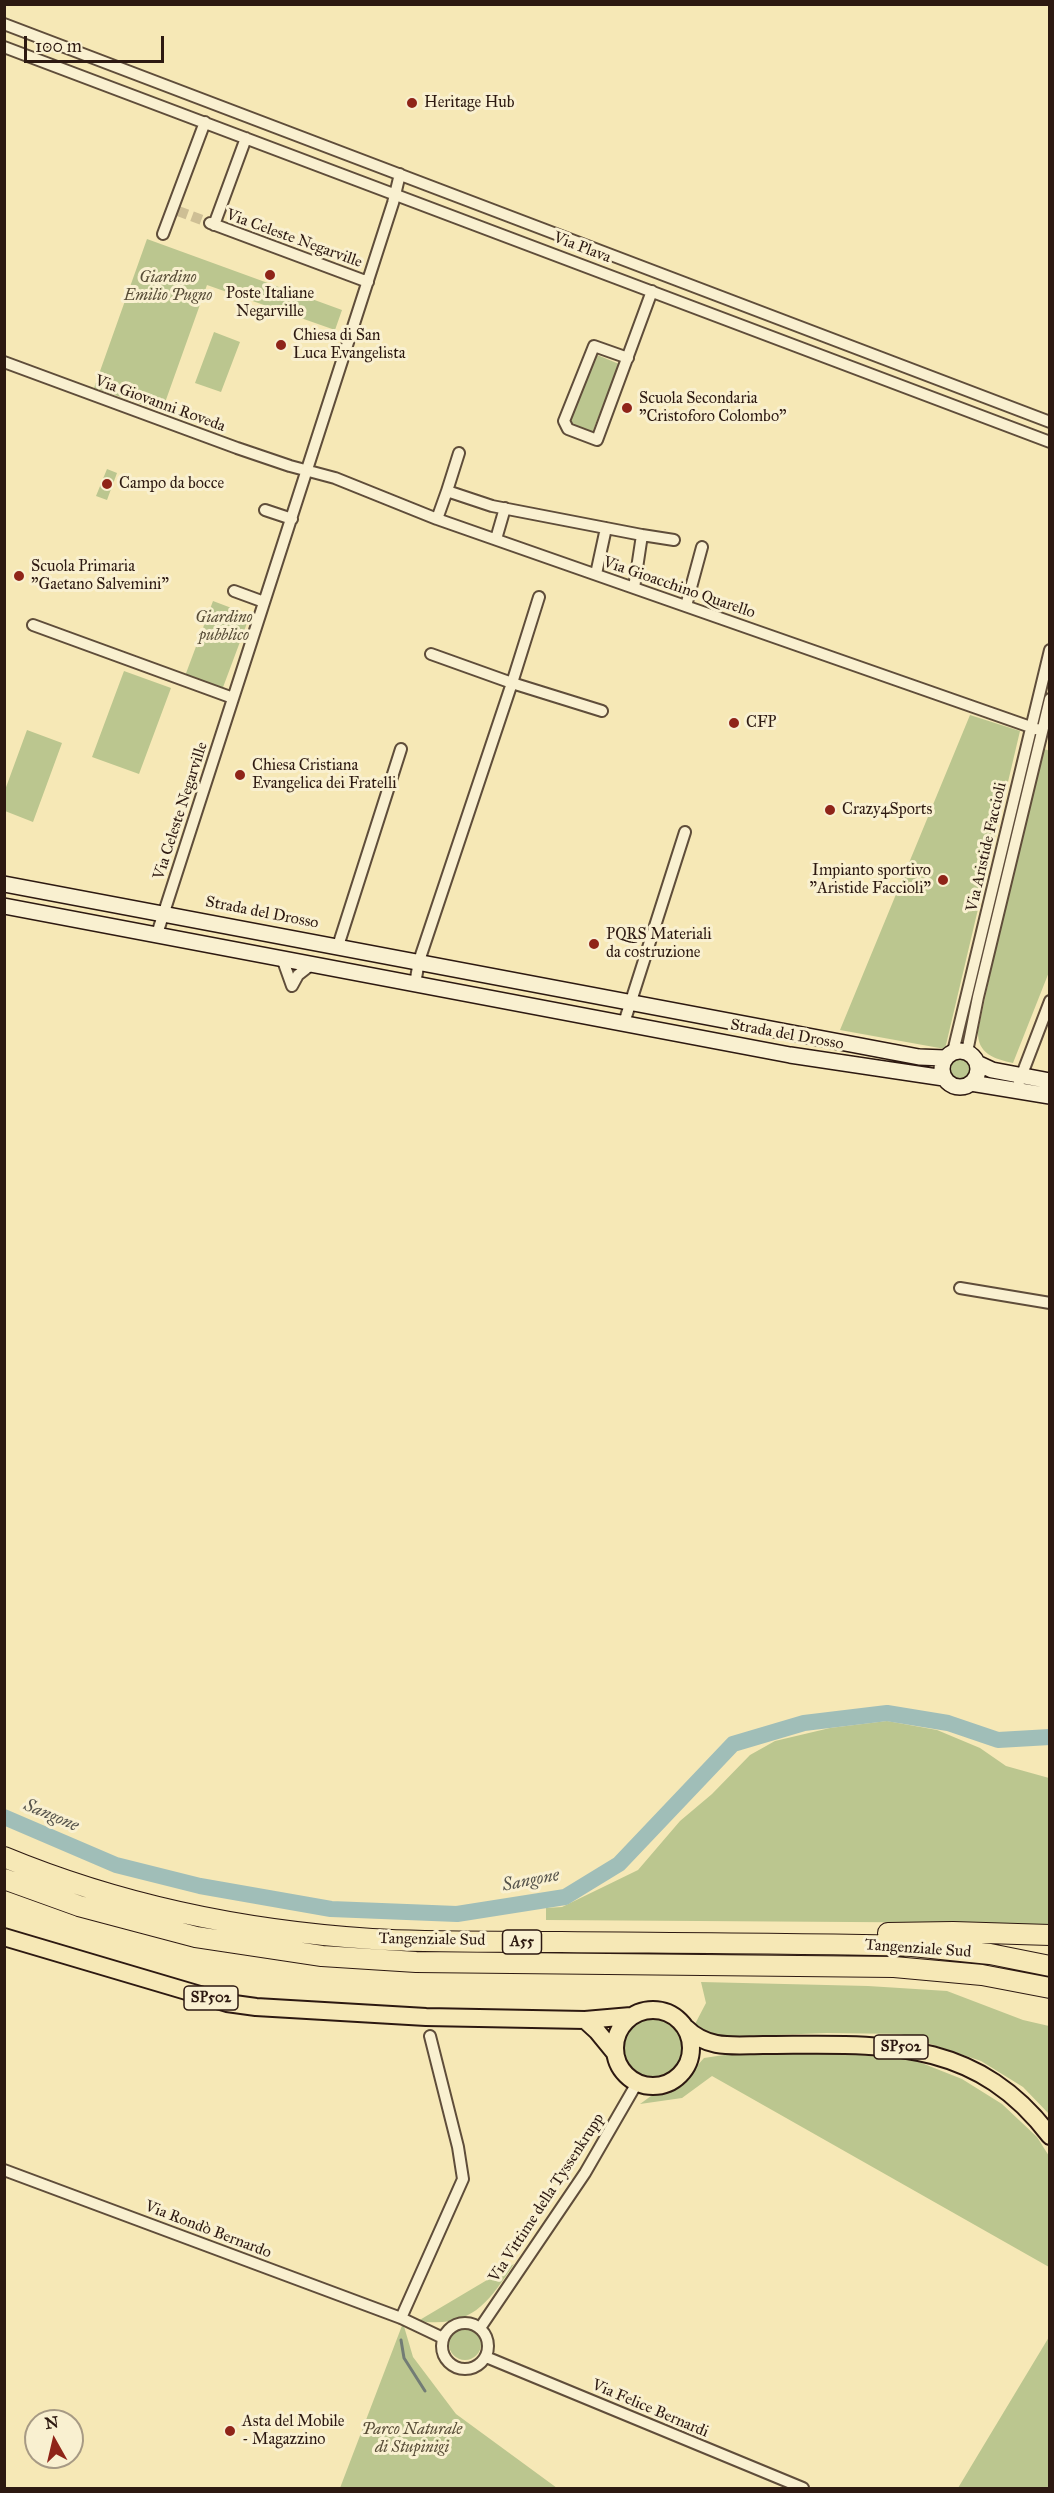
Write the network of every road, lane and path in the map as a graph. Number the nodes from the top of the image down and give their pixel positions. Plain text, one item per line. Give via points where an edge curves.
1 (4, 24) edge
2 (4, 47) edge
3 (150, 79) junction
4 (169, 87) junction
5 (143, 99) junction
6 (162, 106) junction
7 (205, 122) junction
8 (246, 138) junction
9 (386, 169) junction
10 (400, 174) junction
11 (379, 188) junction
12 (396, 194) junction
13 (163, 234) dead end
14 (368, 282) junction
15 (652, 291) junction
16 (780, 319) junction
17 (798, 326) junction
18 (773, 337) junction
19 (791, 344) junction
20 (628, 358) junction
21 (4, 362) edge
22 (1050, 422) edge
23 (1050, 442) edge
24 (459, 453) dead end
25 (307, 470) junction
26 (447, 491) junction
27 (505, 508) junction
28 (265, 510) dead end
29 (292, 519) junction
30 (437, 519) junction
31 (606, 528) junction
32 (642, 535) junction
33 (496, 539) junction
34 (674, 540) dead end
35 (702, 547) dead end
36 (596, 574) junction
37 (634, 588) junction
38 (234, 591) dead end
39 (539, 597) dead end
40 (264, 602) junction
41 (686, 606) junction
42 (33, 625) dead end
43 (1050, 650) edge
44 (431, 654) dead end
45 (513, 683) junction
46 (233, 698) junction
47 (1050, 699) edge
48 (602, 711) dead end
49 (1030, 728) junction
50 (1042, 731) junction
51 (401, 749) dead end
52 (685, 832) dead end
53 (10, 885) edge
54 (98, 901) junction
55 (8, 906) edge
56 (164, 913) junction
57 (94, 922) junction
58 (158, 934) junction
59 (338, 946) junction
60 (282, 958) junction
61 (419, 962) junction
62 (312, 964) junction
63 (415, 984) junction
64 (629, 1001) junction
65 (1050, 1001) edge
66 (716, 1018) junction
67 (624, 1023) junction
68 (711, 1040) junction
69 (961, 1056) junction
70 (1021, 1076) junction
71 (944, 1078) junction
72 (1050, 1081) edge
73 (971, 1083) junction
74 (1014, 1090) junction
75 (1050, 1096) edge
76 (960, 1288) dead end
77 (1050, 1303) edge
78 (4, 1857) edge
79 (4, 1879) edge
80 (1050, 1935) edge
81 (4, 1937) edge
82 (736, 1944) junction
83 (1050, 1966) edge
84 (1050, 1988) edge
85 (631, 2016) junction
86 (585, 2020) junction
87 (686, 2028) junction
88 (430, 2036) dead end
89 (723, 2045) junction
90 (615, 2054) junction
91 (688, 2064) junction
92 (637, 2083) junction
93 (1050, 2136) edge
94 (4, 2170) edge
95 (401, 2318) junction
96 (480, 2328) junction
97 (443, 2338) junction
98 (486, 2357) junction
99 (803, 2488) edge

1 - 3 street, Via Plava
2 - 5 street, Via Plava
3 - 4 street, Via Plava
3 - 5 street
4 - 6 street
4 - 9 street, Via Plava
5 - 6 street, Via Plava
6 - 7 street, Via Plava
7 - 8 street, Via Plava
7 - 13 street via 176,210
8 - 11 street, Via Plava
8 - 14 street, Via Celeste Negarville via 212,224
9 - 10 street, Via Plava
9 - 11 street
10 - 12 street, Via Celeste Negarville
10 - 16 street, Via Plava
11 - 12 street, Via Plava
12 - 14 street, Via Celeste Negarville
12 - 15 street, Via Plava
14 - 25 street, Via Celeste Negarville
15 - 18 street, Via Plava
15 - 20 street
16 - 17 street, Via Plava
16 - 18 street
17 - 19 street
17 - 22 street, Via Plava
18 - 19 street, Via Plava
19 - 23 street, Via Plava
20 - 20 street via 594,346 564,421 568,429 597,440
21 - 25 street, Via Giovanni Roveda
24 - 26 street
25 - 29 street, Via Celeste Negarville
25 - 30 street, Via Gioacchino Quarello
26 - 27 street
26 - 30 street
27 - 31 street
27 - 33 street
28 - 29 street
29 - 40 street, Via Celeste Negarville
30 - 33 street, Via Gioacchino Quarello
31 - 32 street
31 - 36 street
32 - 34 street
32 - 37 street
33 - 36 street, Via Gioacchino Quarello
35 - 41 street
36 - 37 street, Via Gioacchino Quarello
37 - 41 street, Via Gioacchino Quarello
38 - 40 street
39 - 45 street
40 - 46 street, Via Celeste Negarville
41 - 49 street, Via Gioacchino Quarello
42 - 46 street
43 - 49 street, Via Aristide Faccioli
44 - 45 street
45 - 48 street
45 - 61 street
46 - 56 street, Via Celeste Negarville
47 - 50 street, Via Aristide Faccioli
49 - 50 street, Via Gioacchino Quarello
49 - 69 street, Via Aristide Faccioli
50 - 69 street, Via Aristide Faccioli
51 - 59 street
52 - 64 street
53 - 54 street, Strada del Drosso
53 - 55 street, Strada del Drosso
54 - 56 street, Strada del Drosso
54 - 57 street
55 - 57 street, Strada del Drosso
56 - 58 street, Via Celeste Negarville
56 - 59 street, Strada del Drosso
57 - 58 street, Strada del Drosso
58 - 60 street, Strada del Drosso
59 - 61 street, Strada del Drosso
60 - 62 street, Strada del Drosso
60 - 62 street via 292,986
61 - 63 street
61 - 64 street, Strada del Drosso
62 - 63 street, Strada del Drosso
63 - 67 street, Strada del Drosso
64 - 66 street, Strada del Drosso
64 - 67 street
65 - 70 street
66 - 68 street
66 - 69 street, Strada del Drosso via 919,1057
67 - 68 street, Strada del Drosso
68 - 71 street, Strada del Drosso
69 - 70 street, Strada del Drosso via 984,1068
69 - 71 street via 941,1068
69 - 73 street via 978,1072
70 - 72 street, Strada del Drosso
70 - 74 street
71 - 73 street via 956,1087
73 - 74 street
74 - 75 street
76 - 77 street
78 - 82 highway, Tangenziale Sud / A55 via 71,1881 192,1914 329,1936
79 - 84 highway, Tangenziale Sud / A55 via 79,1906 196,1937 322,1956 416,1962 894,1967 972,1974
80 - 82 highway via 825,1934
81 - 86 main road, SP502 via 244,2006 426,2017
82 - 83 highway, Tangenziale Sud / A55 via 912,1946 990,1954
85 - 86 main road, SP502
85 - 87 main road, SP502 via 642,2010 666,2011
85 - 90 main road via 617,2032
86 - 90 main road
87 - 89 main road, SP502 via 696,2038
87 - 91 main road via 692,2046
88 - 95 street via 463,2179
89 - 91 main road, SP502 via 703,2052
89 - 93 main road, SP502 via 870,2045 920,2051 958,2063 994,2083 1024,2107
90 - 92 main road via 622,2071
91 - 92 main road, SP502 via 677,2077 661,2085
92 - 96 street, Via Vittime della Tyssenkrupp via 585,2173
94 - 95 street, Via Rondò Bernardo
95 - 97 street, Via Rondò Bernardo
96 - 97 street via 459,2324
96 - 98 street via 488,2342
97 - 98 street via 443,2355 453,2367 469,2369
98 - 99 street, Via Felice Bernardi

